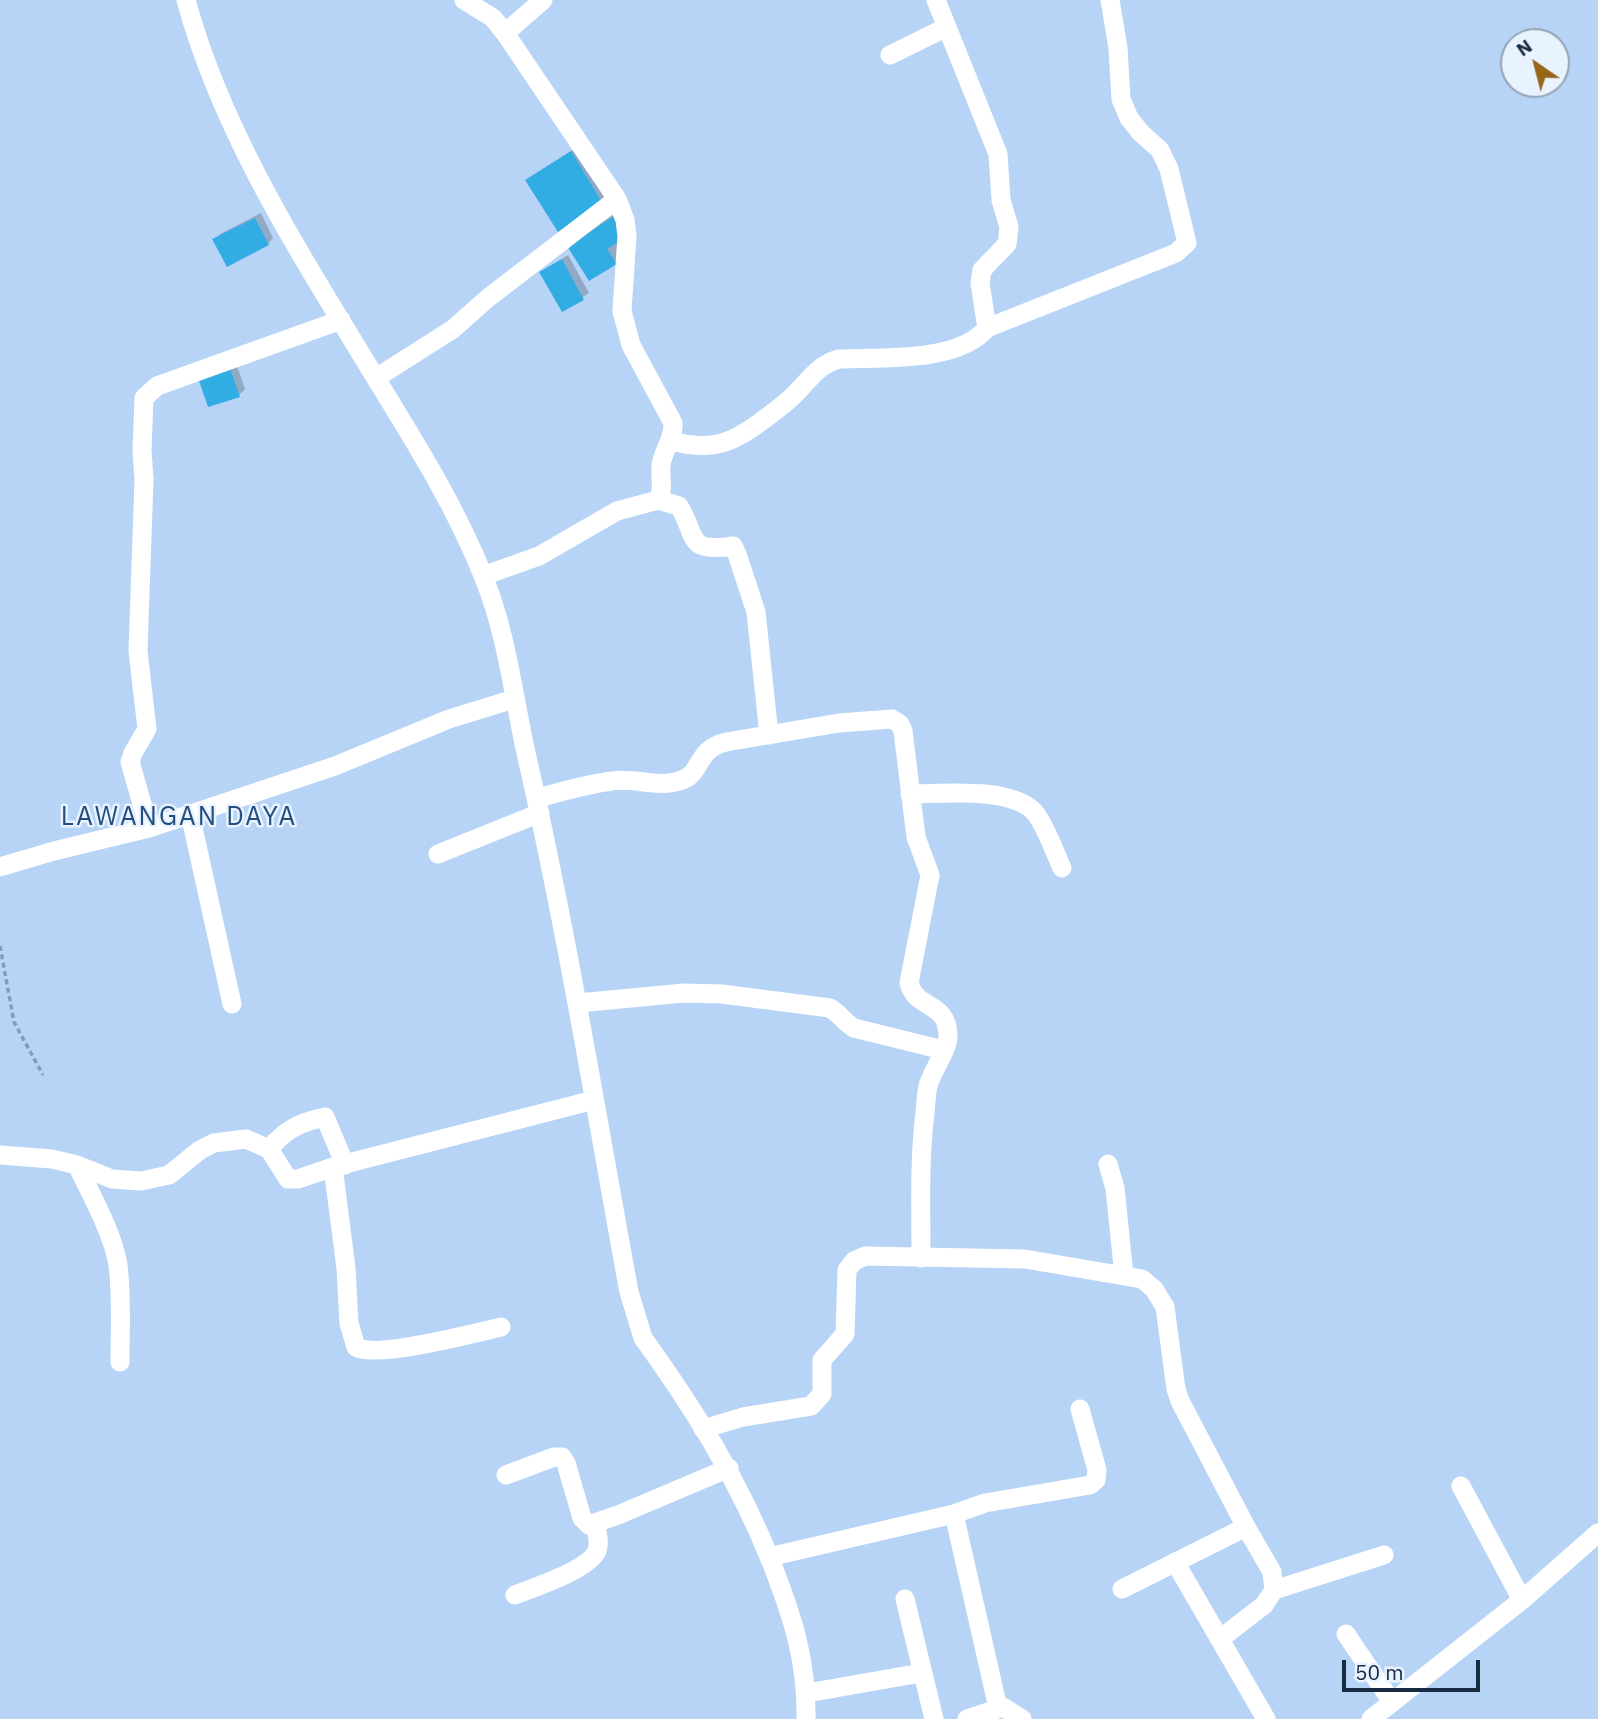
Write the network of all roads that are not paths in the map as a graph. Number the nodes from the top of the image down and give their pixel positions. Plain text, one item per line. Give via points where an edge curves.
1 (186, 0) edge
2 (464, 0) edge
3 (543, 0) edge
4 (936, 0) edge
5 (1110, 0) edge
6 (947, 27) junction
7 (505, 33) junction
8 (890, 55) dead end
9 (617, 199) junction
10 (341, 320) junction
11 (987, 328) junction
12 (376, 378) junction
13 (671, 441) junction
14 (658, 500) junction
15 (483, 576) junction
16 (514, 699) junction
17 (769, 735) junction
18 (910, 794) junction
19 (539, 806) junction
20 (190, 814) junction
21 (149, 828) junction
22 (438, 854) dead end
23 (0, 867) edge
24 (1062, 868) dead end
25 (578, 1003) junction
26 (232, 1004) dead end
27 (943, 1050) junction
28 (594, 1100) junction
29 (269, 1149) junction
30 (0, 1155) edge
31 (1108, 1164) dead end
32 (78, 1165) junction
33 (339, 1166) junction
34 (921, 1258) junction
35 (1124, 1276) junction
36 (501, 1326) dead end
37 (120, 1362) dead end
38 (1080, 1409) dead end
39 (703, 1429) junction
40 (729, 1468) junction
41 (506, 1475) dead end
42 (1461, 1486) dead end
43 (954, 1514) junction
44 (595, 1523) junction
45 (1246, 1527) junction
46 (1598, 1533) edge
47 (1384, 1555) dead end
48 (769, 1556) junction
49 (1175, 1562) junction
50 (1122, 1589) dead end
51 (1274, 1590) junction
52 (515, 1595) dead end
53 (905, 1599) dead end
54 (1522, 1600) junction
55 (1346, 1634) dead end
56 (1220, 1639) junction
57 (922, 1673) junction
58 (807, 1693) junction
59 (1392, 1702) junction
60 (998, 1708) junction
61 (1376, 1718) edge
62 (806, 1719) edge
63 (934, 1719) edge
64 (967, 1719) edge
65 (1022, 1719) edge
66 (1266, 1719) edge

1 - 10 street via 231,124
2 - 7 street via 493,18
3 - 7 street
4 - 6 street
5 - 11 street via 1121,99 1129,118 1160,150 1169,169 1187,243 1176,253
6 - 8 street
6 - 11 street via 998,154 1001,200 1009,227 1007,244 982,270
7 - 9 street
9 - 12 street via 453,329
9 - 13 street via 627,236 622,311 631,345 673,423
10 - 12 street
10 - 21 street via 157,386 144,398 138,652 148,729 130,762
11 - 13 street via 956,350 937,354 825,362 793,396 742,437 702,447
12 - 15 street via 451,504
13 - 14 street via 661,464
14 - 15 street via 617,512 539,556
14 - 17 street via 678,506 696,544 704,548 733,546 737,554 756,612
15 - 16 street via 504,638
16 - 19 street
16 - 20 street
17 - 18 street via 892,719 903,731
17 - 19 street via 714,745 685,779 655,784 614,780
18 - 24 street via 982,794 1023,802 1036,814
18 - 27 street via 916,837 930,875 909,983 911,992 941,1014 948,1037
19 - 22 street
19 - 25 street
20 - 21 street
20 - 26 street
21 - 23 street
25 - 27 street via 722,994 830,1008 854,1028
25 - 28 street
27 - 34 street via 928,1086 922,1142
28 - 33 street
28 - 39 street via 637,1324
29 - 32 street via 246,1139 214,1143 169,1175 141,1181 112,1179
29 - 33 street via 288,1179
29 - 33 street via 283,1132 325,1117
30 - 32 street
31 - 35 street via 1115,1188
32 - 37 street via 118,1263
33 - 36 street via 349,1323 356,1348 364,1352 415,1345
34 - 35 street via 1026,1259
34 - 39 street via 865,1256 847,1270 845,1334 822,1360 822,1394 811,1406
35 - 45 street via 1142,1279 1164,1307 1176,1389
38 - 43 street via 1097,1470 1090,1485 985,1503
39 - 40 street
40 - 44 street
40 - 48 street
41 - 44 street via 562,1457 582,1518
42 - 54 street
43 - 48 street
43 - 60 street
44 - 52 street via 599,1543 590,1560
45 - 49 street
45 - 51 street via 1272,1572
46 - 54 street
47 - 51 street
48 - 58 street via 794,1624
49 - 50 street
49 - 56 street
51 - 56 street via 1264,1605
53 - 57 street
54 - 59 street
55 - 59 street
56 - 66 street
57 - 58 street
57 - 63 street
58 - 62 street
59 - 61 street
60 - 64 street
60 - 65 street

